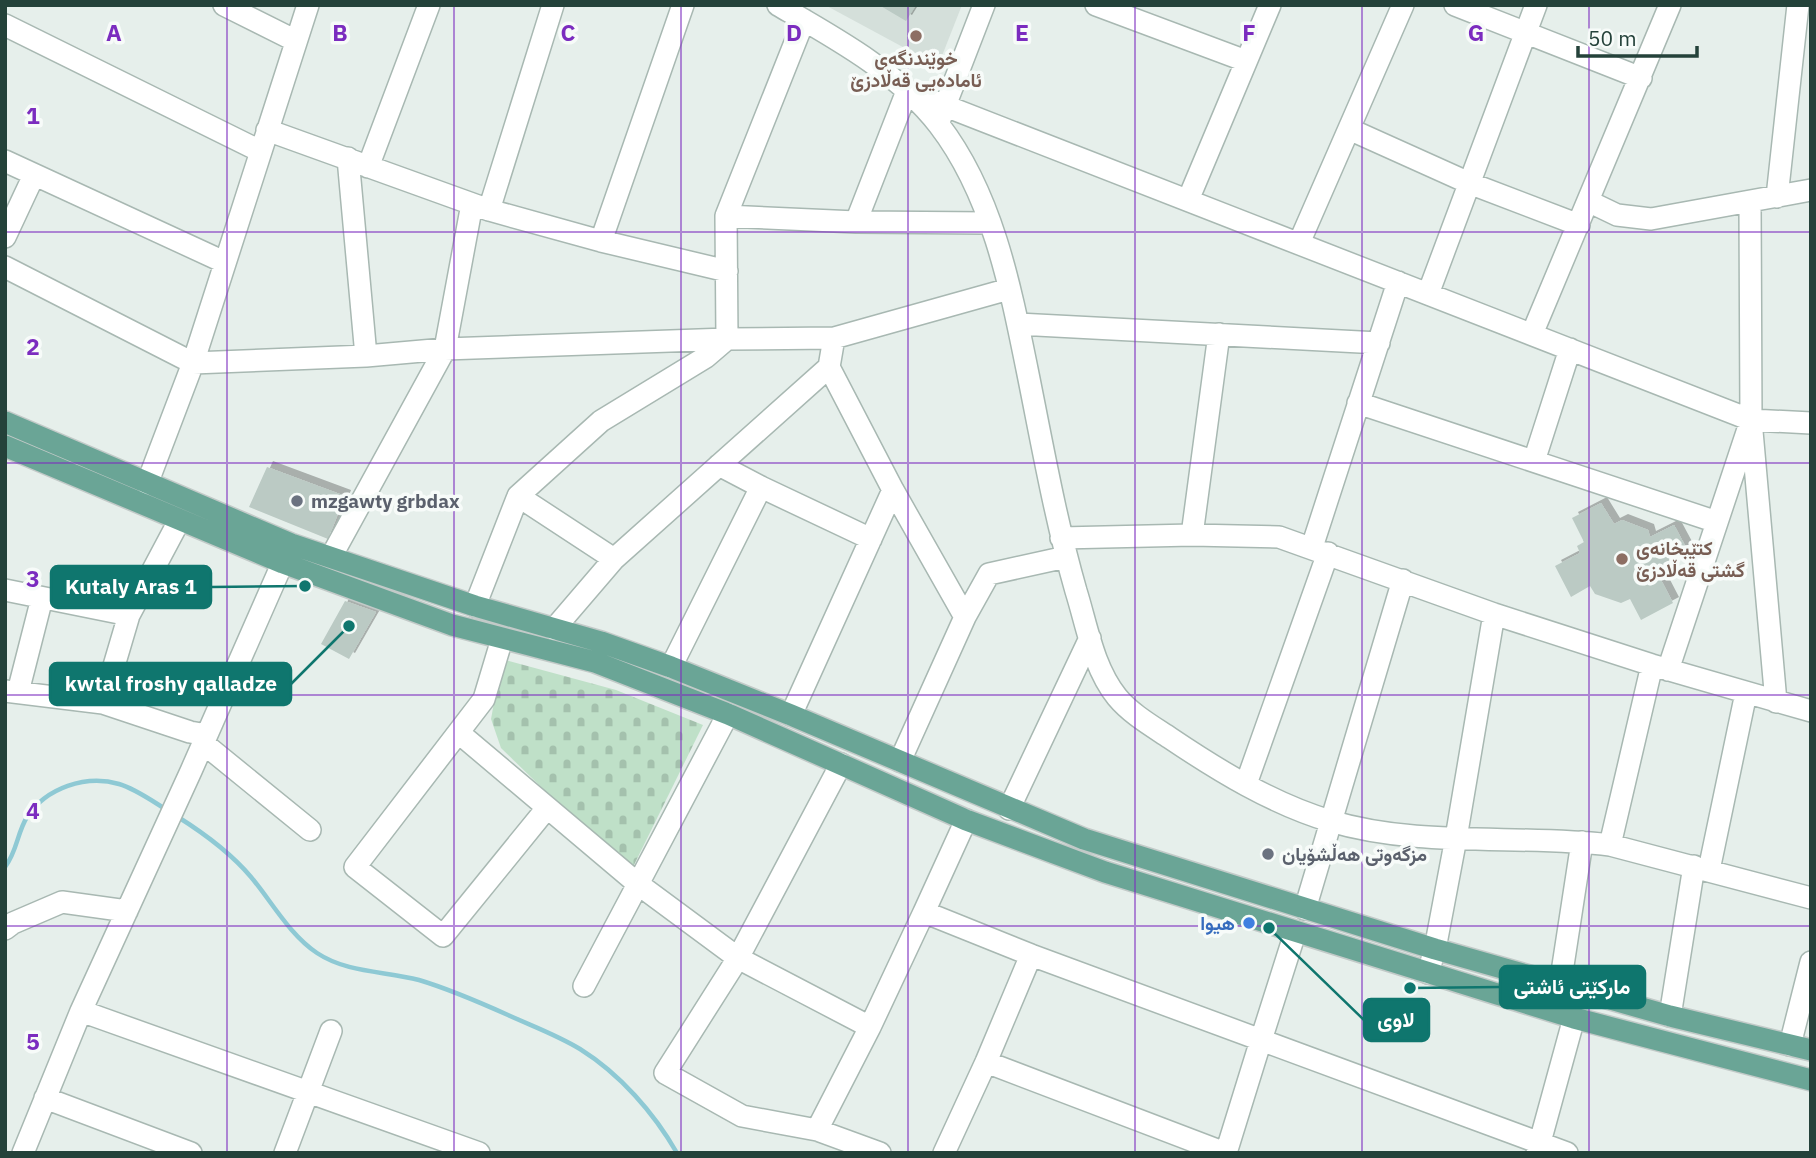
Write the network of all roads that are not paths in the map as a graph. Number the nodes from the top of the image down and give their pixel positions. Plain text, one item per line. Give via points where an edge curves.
1 (224, 5) edge
2 (308, 5) edge
3 (429, 5) edge
4 (553, 5) edge
5 (683, 5) edge
6 (778, 5) edge
7 (984, 5) edge
8 (1096, 5) edge
9 (1270, 5) edge
10 (1403, 5) edge
11 (1455, 5) edge
12 (1536, 5) edge
13 (1671, 5) edge
14 (1798, 5) edge
15 (804, 20) junction
16 (5, 25) edge
17 (1525, 33) junction
18 (296, 41) junction
19 (1246, 61) junction
20 (1641, 78) junction
21 (906, 91) junction
22 (942, 115) junction
23 (1349, 129) junction
24 (267, 130) junction
25 (260, 150) junction
26 (348, 158) junction
27 (5, 162) edge
28 (368, 167) junction
29 (34, 175) junction
30 (1469, 183) junction
31 (1811, 190) edge
32 (1777, 197) junction
33 (1188, 200) junction
34 (1590, 202) junction
35 (1751, 203) junction
36 (480, 207) junction
37 (726, 216) junction
38 (856, 222) junction
39 (990, 223) junction
40 (1579, 225) junction
41 (5, 237) edge
42 (601, 241) junction
43 (1299, 243) junction
44 (224, 262) junction
45 (5, 267) edge
46 (727, 271) junction
47 (1398, 282) junction
48 (1009, 289) junction
49 (1428, 293) junction
50 (1018, 324) junction
51 (1219, 334) junction
52 (1532, 334) junction
53 (834, 338) junction
54 (727, 339) junction
55 (1379, 342) junction
56 (445, 349) junction
57 (1570, 349) junction
58 (366, 356) junction
59 (193, 363) junction
60 (829, 367) junction
61 (1358, 403) junction
62 (1751, 420) junction
63 (5, 422) edge
64 (1811, 423) edge
65 (5, 446) edge
66 (1534, 461) junction
67 (719, 465) junction
68 (147, 484) junction
69 (761, 487) junction
70 (893, 490) junction
71 (518, 496) junction
72 (179, 520) junction
73 (1717, 522) junction
74 (1192, 535) junction
75 (871, 539) junction
76 (1064, 547) junction
77 (1320, 550) junction
78 (287, 554) junction
79 (331, 557) junction
80 (614, 559) junction
81 (1404, 580) junction
82 (5, 590) edge
83 (42, 598) junction
84 (475, 606) junction
85 (1494, 614) junction
86 (129, 615) junction
87 (965, 617) junction
88 (554, 629) junction
89 (1090, 638) junction
90 (502, 639) junction
91 (671, 667) junction
92 (1660, 668) junction
93 (12, 691) edge
94 (1745, 694) junction
95 (103, 702) junction
96 (1776, 702) junction
97 (1811, 711) edge
98 (728, 714) junction
99 (791, 715) junction
100 (459, 733) junction
101 (205, 739) junction
102 (900, 761) junction
103 (841, 764) junction
104 (1246, 784) junction
105 (547, 808) junction
106 (1009, 809) junction
107 (967, 820) junction
108 (1331, 821) junction
109 (310, 830) dead end
110 (1456, 838) junction
111 (1582, 842) junction
112 (1610, 845) junction
113 (1702, 868) junction
114 (638, 884) junction
115 (1811, 898) edge
116 (1305, 909) junction
117 (127, 911) junction
118 (924, 912) junction
119 (5, 929) edge
120 (1295, 933) junction
121 (1435, 949) junction
122 (1031, 955) junction
123 (738, 958) junction
124 (1811, 962) edge
125 (1428, 973) junction
126 (1560, 985) junction
127 (584, 986) dead end
128 (81, 1011) junction
129 (1670, 1016) junction
130 (1574, 1018) junction
131 (870, 1027) junction
132 (331, 1031) dead end
133 (1261, 1040) junction
134 (1800, 1048) edge
135 (986, 1062) junction
136 (1811, 1080) edge
137 (308, 1092) junction
138 (46, 1098) junction
139 (817, 1130) junction
140 (1539, 1148) edge
141 (875, 1152) edge
142 (23, 1153) edge
143 (191, 1153) edge
144 (285, 1153) edge
145 (479, 1153) edge
146 (944, 1153) edge
147 (1225, 1153) edge
148 (1567, 1153) edge

1 - 18 street
2 - 18 street
3 - 28 street
4 - 36 street
5 - 42 street
6 - 15 street
7 - 22 street
8 - 19 street
9 - 19 street
10 - 23 street
11 - 17 street
12 - 17 street
13 - 20 street
14 - 32 street
15 - 21 street via 849,47
15 - 37 street
16 - 25 street
17 - 20 street
17 - 30 street
18 - 24 street
19 - 33 street
20 - 34 street
21 - 22 street
21 - 38 street
22 - 33 street
22 - 39 street
23 - 30 street
23 - 43 street
24 - 25 street
24 - 26 street
25 - 44 street
26 - 28 street
26 - 58 street
27 - 29 street
28 - 36 street
29 - 41 street
29 - 44 street
30 - 40 street
30 - 49 street
31 - 32 street
32 - 35 street
33 - 43 street
34 - 35 street via 1617,215 1651,219
34 - 40 street
35 - 62 street
36 - 42 street
36 - 56 street
37 - 38 street
37 - 46 street
38 - 39 street
39 - 48 street
40 - 52 street
42 - 46 street
43 - 47 street
44 - 59 street
45 - 59 street
46 - 54 street
47 - 49 street
47 - 55 street
48 - 50 street
48 - 53 street
49 - 52 street
50 - 51 street
50 - 76 street
51 - 55 street
51 - 74 street
52 - 57 street
53 - 54 street
53 - 60 street
54 - 56 street
54 - 71 street via 706,357 601,421
55 - 61 street
56 - 58 street
56 - 79 street
57 - 62 street
57 - 66 street
58 - 59 street
59 - 68 street
60 - 67 street
60 - 70 street
61 - 66 street
61 - 77 street
62 - 64 street
62 - 73 street
62 - 96 street
63 - 68 main road
65 - 72 main road
66 - 73 street
67 - 69 street
67 - 80 street
68 - 78 main road
69 - 75 street
69 - 91 street
70 - 75 street
70 - 87 street
71 - 80 street
71 - 84 street
72 - 78 main road
72 - 86 street
73 - 92 street
74 - 76 street
74 - 77 street via 1279,537
75 - 99 street
76 - 87 street via 989,574
76 - 89 street
77 - 81 street
77 - 104 street
78 - 79 main road
78 - 90 main road via 452,625
78 - 101 street
79 - 84 main road
80 - 88 street
81 - 85 street
81 - 108 street
82 - 83 street
83 - 86 street
83 - 93 street
84 - 88 main road
85 - 92 street
85 - 110 street
86 - 95 street
87 - 102 street
88 - 91 main road
89 - 104 street via 1102,672 1130,710
89 - 106 street
90 - 98 main road via 595,662
90 - 100 street via 484,699
91 - 99 main road
92 - 94 street
92 - 112 street
93 - 95 street
94 - 96 street
94 - 113 street
95 - 101 street
96 - 97 street
98 - 103 main road
98 - 114 street
99 - 102 main road
100 - 105 street
100 - 105 street via 355,867 443,936
101 - 109 street
101 - 117 street
102 - 106 main road
103 - 107 main road
103 - 123 street
104 - 108 street
105 - 114 street
106 - 116 main road via 1084,839
107 - 118 street
107 - 120 main road via 1105,872
108 - 110 street via 1391,834
108 - 116 street
110 - 111 street
110 - 121 street
111 - 112 street
111 - 126 street
112 - 113 street
113 - 115 street
113 - 129 street
114 - 123 street
114 - 127 street
116 - 121 main road
117 - 119 street via 62,902
117 - 128 street
118 - 122 street
118 - 131 street
120 - 125 main road
120 - 133 street
121 - 125 street
121 - 126 main road
122 - 133 street
122 - 135 street
123 - 131 street
123 - 139 street via 665,1073 743,1116
124 - 134 street
125 - 130 main road
126 - 129 main road
128 - 137 street
128 - 138 street
129 - 134 main road
130 - 136 main road
130 - 140 street
131 - 139 street
132 - 137 street
133 - 140 street
133 - 147 street
135 - 146 street
135 - 147 street
137 - 144 street
137 - 145 street
138 - 142 street
138 - 143 street
139 - 141 street
140 - 148 street

